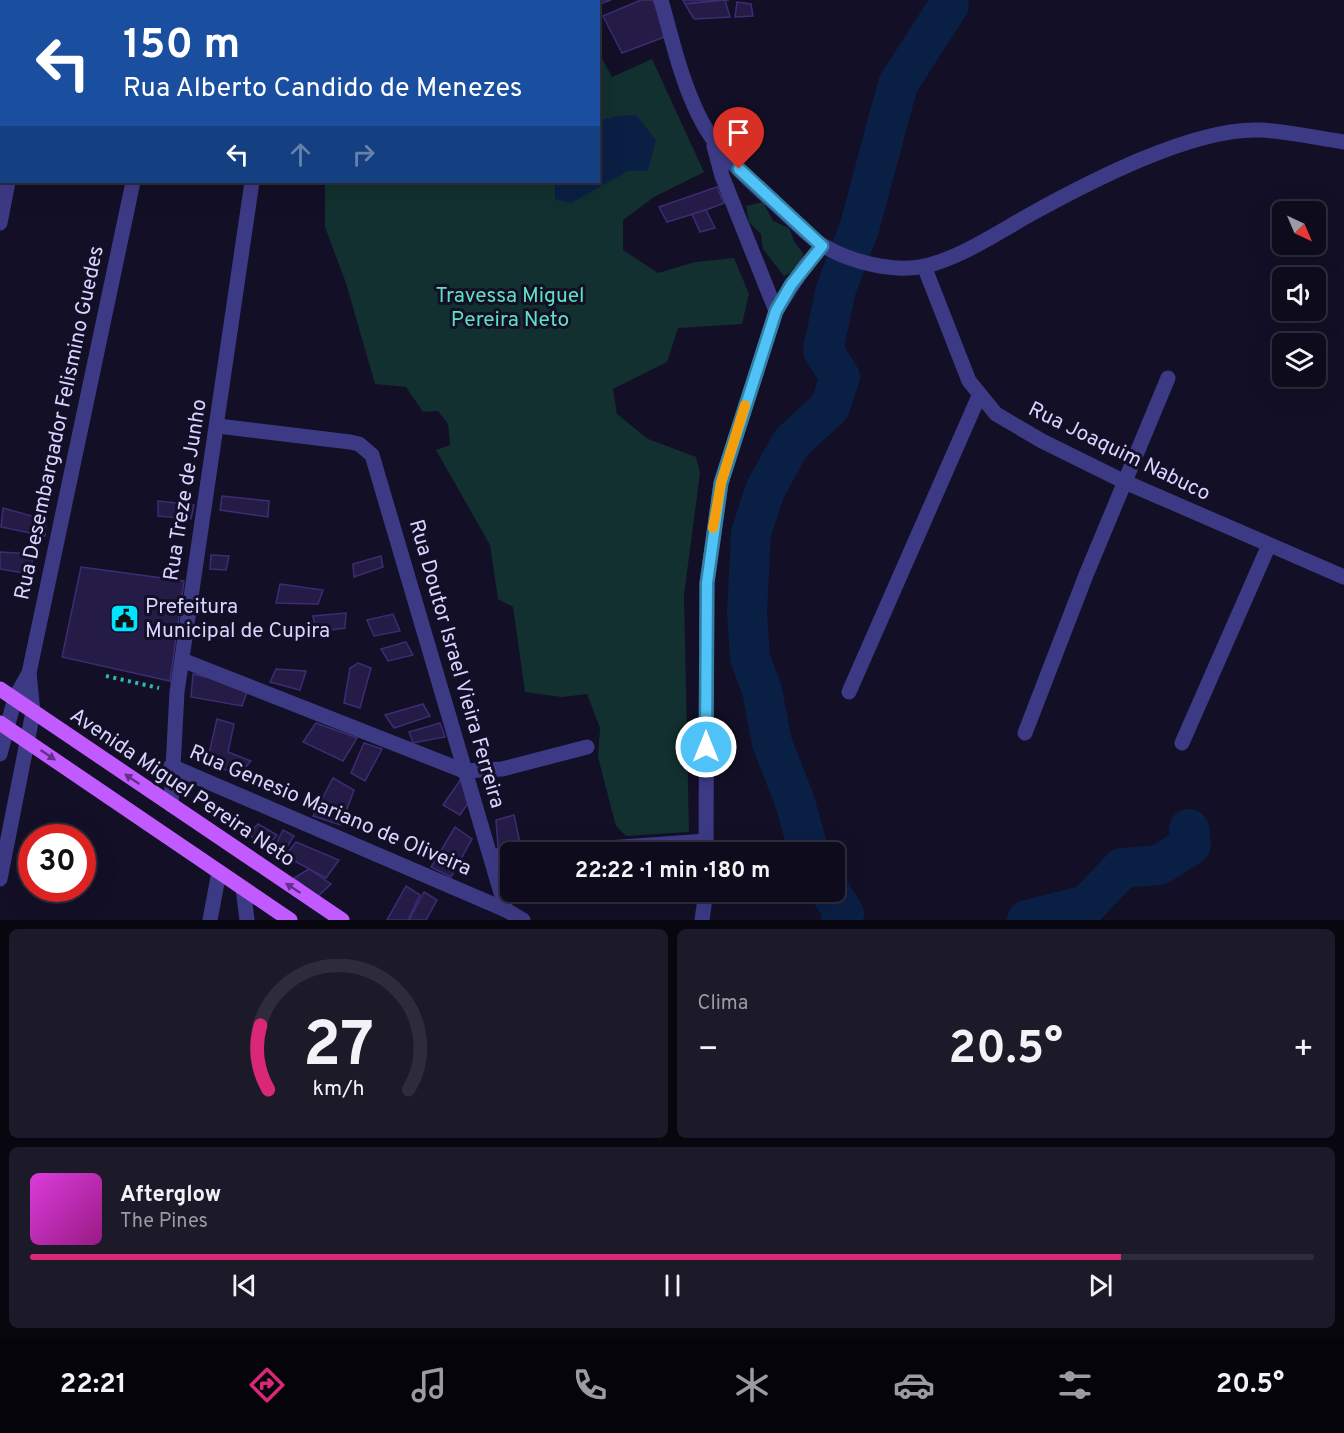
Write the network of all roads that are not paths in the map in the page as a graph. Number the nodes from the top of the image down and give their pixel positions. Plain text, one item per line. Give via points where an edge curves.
1 (661, 0) edge
2 (713, 140) junction
3 (1344, 142) edge
4 (8, 183) edge
5 (133, 183) edge
6 (252, 183) edge
7 (0, 223) edge
8 (822, 246) junction
9 (924, 266) junction
10 (776, 311) junction
11 (1168, 378) dead end
12 (979, 396) junction
13 (218, 426) junction
14 (1125, 482) junction
15 (1269, 545) junction
16 (1344, 577) edge
17 (182, 660) junction
18 (28, 674) junction
19 (0, 689) edge
20 (849, 692) dead end
21 (15, 698) junction
22 (33, 712) junction
23 (3, 725) edge
24 (1025, 733) dead end
25 (26, 740) junction
26 (1182, 743) dead end
27 (587, 747) dead end
28 (0, 754) edge
29 (171, 766) junction
30 (464, 771) junction
31 (171, 806) junction
32 (706, 842) edge
33 (491, 856) junction
34 (500, 856) edge
35 (219, 872) junction
36 (0, 879) edge
37 (243, 888) junction
38 (704, 902) edge
39 (506, 910) junction
40 (210, 920) edge
41 (247, 920) edge
42 (290, 920) edge
43 (342, 920) edge
44 (523, 920) edge
45 (702, 920) edge

1 - 2 street via 686,88
2 - 8 street
2 - 10 street via 722,176
3 - 9 street via 1257,130 1187,143 1126,166 963,251
4 - 7 street
5 - 18 street, Rua Desembargador Felismino Guedes
6 - 13 street, Rua Treze de Junho
8 - 9 street via 839,255 903,268
8 - 10 street
9 - 12 street, Rua Joaquim Nabuco via 962,364
10 - 32 street via 721,483 712,533 707,583
11 - 14 street
12 - 14 street, Rua Joaquim Nabuco via 1016,427
12 - 20 street
13 - 17 street, Rua Treze de Junho
13 - 30 street, Rua Doutor Israel Vieira Ferreira via 350,442 366,449 376,463
14 - 15 street, Rua Joaquim Nabuco
14 - 24 street
15 - 16 street, Rua Joaquim Nabuco
15 - 26 street
17 - 29 street, Rua Treze de Junho
17 - 30 street
18 - 21 street, Rua Desembargador Felismino Guedes
18 - 22 street, Rua Desembargador Felismino Guedes
19 - 21 main road, Avenida Miguel Pereira Neto
21 - 22 main road, Avenida Miguel Pereira Neto
21 - 23 street, Rua Desembargador Felismino Guedes
22 - 25 street
31 -> 22 main road, Avenida Miguel Pereira Neto
23 - 25 main road
23 - 28 street, Rua Desembargador Felismino Guedes
25 -> 35 main road
25 - 36 street
27 - 30 street via 502,769
29 - 31 street, Rua Treze de Junho
29 - 39 street, Rua Genesio Mariano de Oliveira
30 - 33 street, Rua Doutor Israel Vieira Ferreira
43 -> 31 main road, Avenida Miguel Pereira Neto
33 - 34 street
33 - 39 street, Rua Doutor Israel Vieira Ferreira
35 - 37 main road
35 - 40 street
37 - 41 street
37 - 42 main road
38 - 45 street
39 - 44 street, Rua Genesio Mariano de Oliveira

